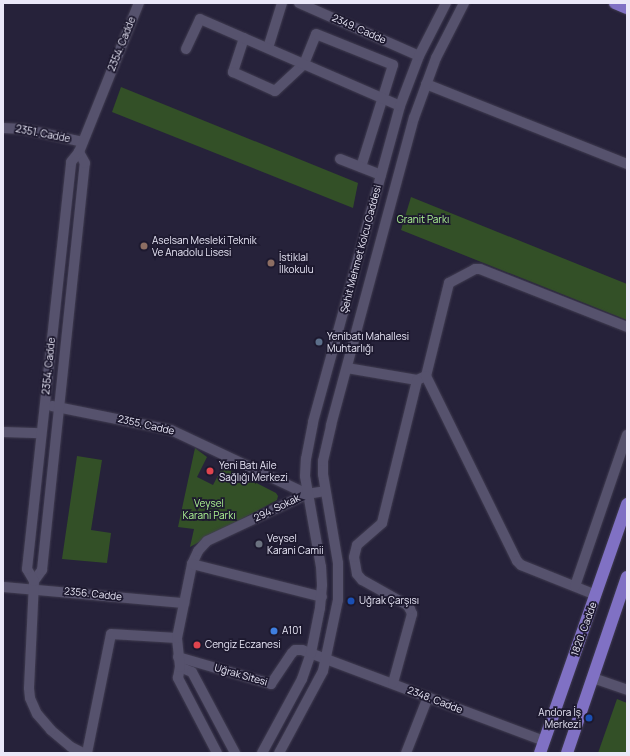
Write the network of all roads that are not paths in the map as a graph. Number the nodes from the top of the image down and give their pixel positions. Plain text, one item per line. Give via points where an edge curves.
1 (139, 3) edge
2 (282, 3) edge
3 (299, 3) edge
4 (446, 3) edge
5 (464, 3) edge
6 (615, 3) edge
7 (627, 8) edge
8 (244, 38) junction
9 (268, 48) junction
10 (186, 49) dead end
11 (419, 56) junction
12 (304, 64) junction
13 (426, 84) junction
14 (384, 99) junction
15 (400, 106) junction
16 (3, 128) edge
17 (83, 142) junction
18 (79, 152) junction
19 (340, 158) dead end
20 (627, 164) edge
21 (361, 167) junction
22 (381, 174) junction
23 (627, 326) edge
24 (346, 368) junction
25 (422, 378) junction
26 (44, 405) junction
27 (59, 407) junction
28 (3, 432) edge
29 (41, 433) junction
30 (627, 436) edge
31 (325, 491) junction
32 (307, 494) junction
33 (327, 503) junction
34 (627, 504) edge
35 (309, 506) junction
36 (192, 564) junction
37 (627, 577) edge
38 (34, 585) junction
39 (574, 586) junction
40 (3, 587) edge
41 (596, 595) junction
42 (322, 597) junction
43 (184, 603) junction
44 (177, 638) junction
45 (311, 653) junction
46 (178, 657) junction
47 (326, 658) junction
48 (180, 667) junction
49 (593, 678) junction
50 (393, 684) junction
51 (627, 690) edge
52 (428, 697) junction
53 (544, 741) junction
54 (83, 753) edge
55 (87, 753) edge
56 (217, 753) edge
57 (235, 753) edge
58 (262, 753) edge
59 (278, 753) edge
60 (406, 753) edge
61 (540, 753) edge
62 (567, 753) edge

1 - 17 street, 2354. Cadde
2 - 9 street
3 - 11 street, 2349. Cadde
4 - 11 street, Şehit Mehmet Kolcu Caddesi
5 - 13 street, Şehit Mehmet Kolcu Caddesi
6 - 7 main road
8 - 9 street
8 - 10 street via 200,19
8 - 12 street via 233,72 275,91
9 - 12 street
11 - 15 street, Şehit Mehmet Kolcu Caddesi
12 - 14 street
12 - 14 street via 316,34 394,65
13 - 20 street
13 - 24 street, Şehit Mehmet Kolcu Caddesi via 412,126
14 - 15 street
14 - 21 street
15 - 22 street, Şehit Mehmet Kolcu Caddesi
16 - 17 street, 2351. Cadde via 23,129
17 - 18 street, 2354. Cadde
18 - 26 street, 2354. Cadde via 71,162
18 - 27 street, 2354. Cadde via 84,163
19 - 21 street
21 - 22 street
22 - 32 street, Şehit Mehmet Kolcu Caddesi via 313,422 306,459
23 - 25 street via 475,269 449,283
24 - 25 street
24 - 31 street, Şehit Mehmet Kolcu Caddesi via 323,461
25 - 39 street via 517,561 521,565
25 - 50 street via 382,523 357,545 354,557 357,574 362,580 406,605 412,614
26 - 27 street, 2355. Cadde
26 - 29 street, 2354. Cadde
27 - 32 street, 2355. Cadde via 171,430
27 - 38 street, 2354. Cadde via 42,570
28 - 29 street
29 - 38 street, 2354. Cadde via 27,569
30 - 39 street
31 - 32 street, 294. Sokak
31 - 33 street, Şehit Mehmet Kolcu Caddesi
32 - 35 street, Şehit Mehmet Kolcu Caddesi
32 - 36 street, 294. Sokak via 207,541 198,551
33 - 35 street
33 - 47 street, Şehit Mehmet Kolcu Caddesi via 338,563 339,586
34 - 41 main road, 1820. Cadde
35 - 42 street, Şehit Mehmet Kolcu Caddesi via 321,567
36 - 42 street
36 - 43 street, 294. Sokak
37 - 49 main road
38 - 40 street, 2356. Cadde
38 - 43 street, 2356. Cadde
38 - 54 street, 2354. Cadde via 30,698 37,714 51,730
39 - 41 street
41 - 53 main road, 1820. Cadde
42 - 45 street, Şehit Mehmet Kolcu Caddesi
43 - 44 street, 294. Sokak
44 - 46 street, 294. Sokak
44 - 55 street via 111,634
45 - 46 street, Uğrak Sitesi via 295,650 271,684
45 - 47 street, 2348. Cadde
45 - 58 street, Şehit Mehmet Kolcu Caddesi via 302,679
46 - 48 street, 294. Sokak
47 - 50 street, 2348. Cadde
47 - 59 street, Şehit Mehmet Kolcu Caddesi via 317,684
48 - 56 street, 294. Sokak via 178,678
48 - 57 street via 192,672
49 - 51 street
49 - 62 main road
50 - 52 street, 2348. Cadde
52 - 53 street, 2348. Cadde
52 - 60 street
53 - 61 main road, 1820. Cadde

